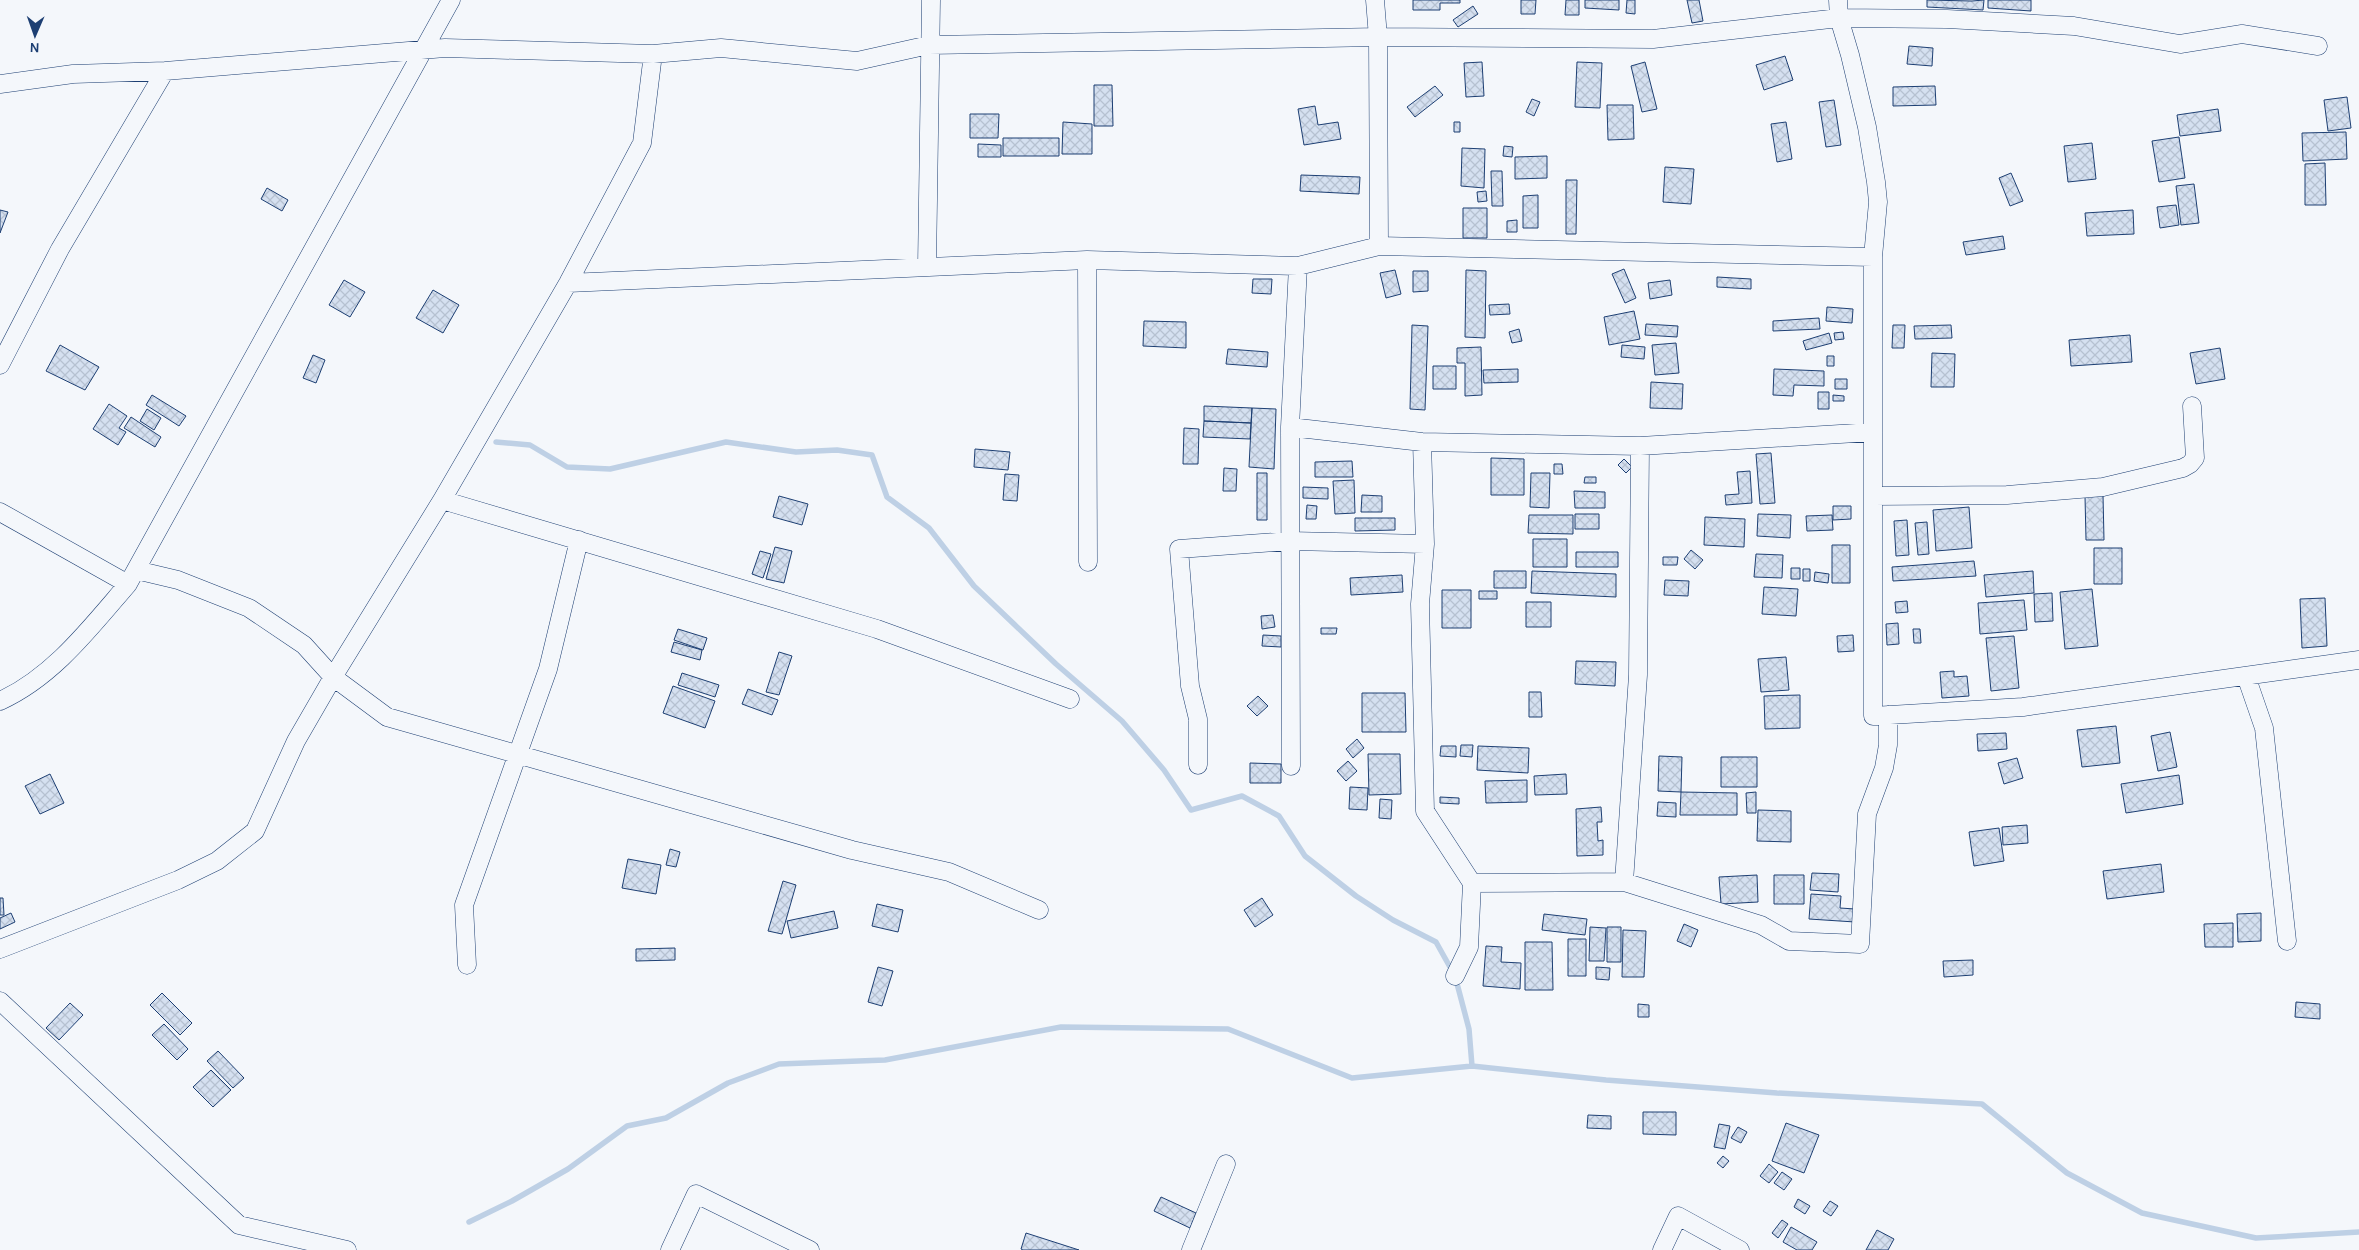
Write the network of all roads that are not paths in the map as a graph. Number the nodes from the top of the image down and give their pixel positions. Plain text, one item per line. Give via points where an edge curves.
1 (451, 0) edge
2 (931, 0) edge
3 (1375, 0) edge
4 (1838, 0) edge
5 (1839, 18) junction
6 (1378, 37) junction
7 (929, 45) junction
8 (2318, 46) dead end
9 (422, 50) junction
10 (653, 54) junction
11 (165, 71) junction
12 (0, 84) edge
13 (1379, 246) junction
14 (1873, 257) junction
15 (1087, 260) junction
16 (1298, 266) junction
17 (928, 268) junction
18 (568, 283) junction
19 (0, 365) edge
20 (2192, 406) dead end
21 (1290, 427) junction
22 (1873, 432) junction
23 (1422, 442) junction
24 (1640, 446) junction
25 (1873, 496) junction
26 (442, 500) junction
27 (0, 512) edge
28 (579, 540) junction
29 (1290, 541) junction
30 (1425, 544) junction
31 (1088, 562) dead end
32 (132, 577) junction
33 (2359, 660) edge
34 (2246, 676) junction
35 (333, 677) junction
36 (1070, 700) dead end
37 (0, 702) edge
38 (1888, 715) junction
39 (519, 755) junction
40 (1198, 764) dead end
41 (1291, 766) dead end
42 (1472, 882) junction
43 (1624, 882) junction
44 (1039, 910) dead end
45 (2287, 941) dead end
46 (0, 949) edge
47 (467, 965) dead end
48 (1455, 976) dead end
49 (0, 1001) edge
50 (1226, 1164) dead end
51 (347, 1250) edge
52 (670, 1250) edge
53 (810, 1250) edge
54 (1191, 1250) edge
55 (1662, 1250) edge
56 (1740, 1250) edge

1 - 9 street
2 - 7 street
3 - 6 street
4 - 5 street
5 - 6 street via 1653,39
5 - 8 street via 1946,19 2074,26 2180,44 2242,34
5 - 14 street via 1867,127 1876,182 1878,202
6 - 7 street
6 - 13 street
7 - 10 street via 857,61 721,48
7 - 17 street
9 - 10 street
9 - 11 street
9 - 32 street
10 - 18 street via 642,143
11 - 12 street via 73,74
11 - 19 street via 60,249
13 - 14 street
13 - 16 street
14 - 22 street
15 - 16 street
15 - 17 street
15 - 31 street
16 - 21 street
17 - 18 street
18 - 26 street
20 - 25 street via 2194,458 2184,468 2104,487 2007,495
21 - 23 street
21 - 29 street
22 - 24 street
22 - 25 street
23 - 24 street
23 - 30 street
24 - 43 street via 1638,675
25 - 38 street via 1873,716
26 - 28 street
26 - 35 street
27 - 32 street
28 - 36 street via 878,629
28 - 39 street via 548,669
29 - 30 street
29 - 40 street via 1179,549 1190,686 1198,719
29 - 41 street
30 - 42 street via 1420,604 1425,811
32 - 35 street via 178,580 249,608 304,645
32 - 37 street via 72,649 19,693
33 - 34 street
34 - 38 street via 2023,707
34 - 45 street via 2264,728
35 - 39 street via 387,717
35 - 46 street via 296,741 255,831 217,861 178,880
38 - 43 street via 1884,768 1867,814 1860,944 1788,941 1761,925
39 - 44 street via 852,850 949,872
39 - 47 street via 464,905
42 - 43 street
42 - 48 street via 1469,947
49 - 51 street via 239,1225
50 - 54 street
52 - 53 street via 696,1194
55 - 56 street via 1678,1216

